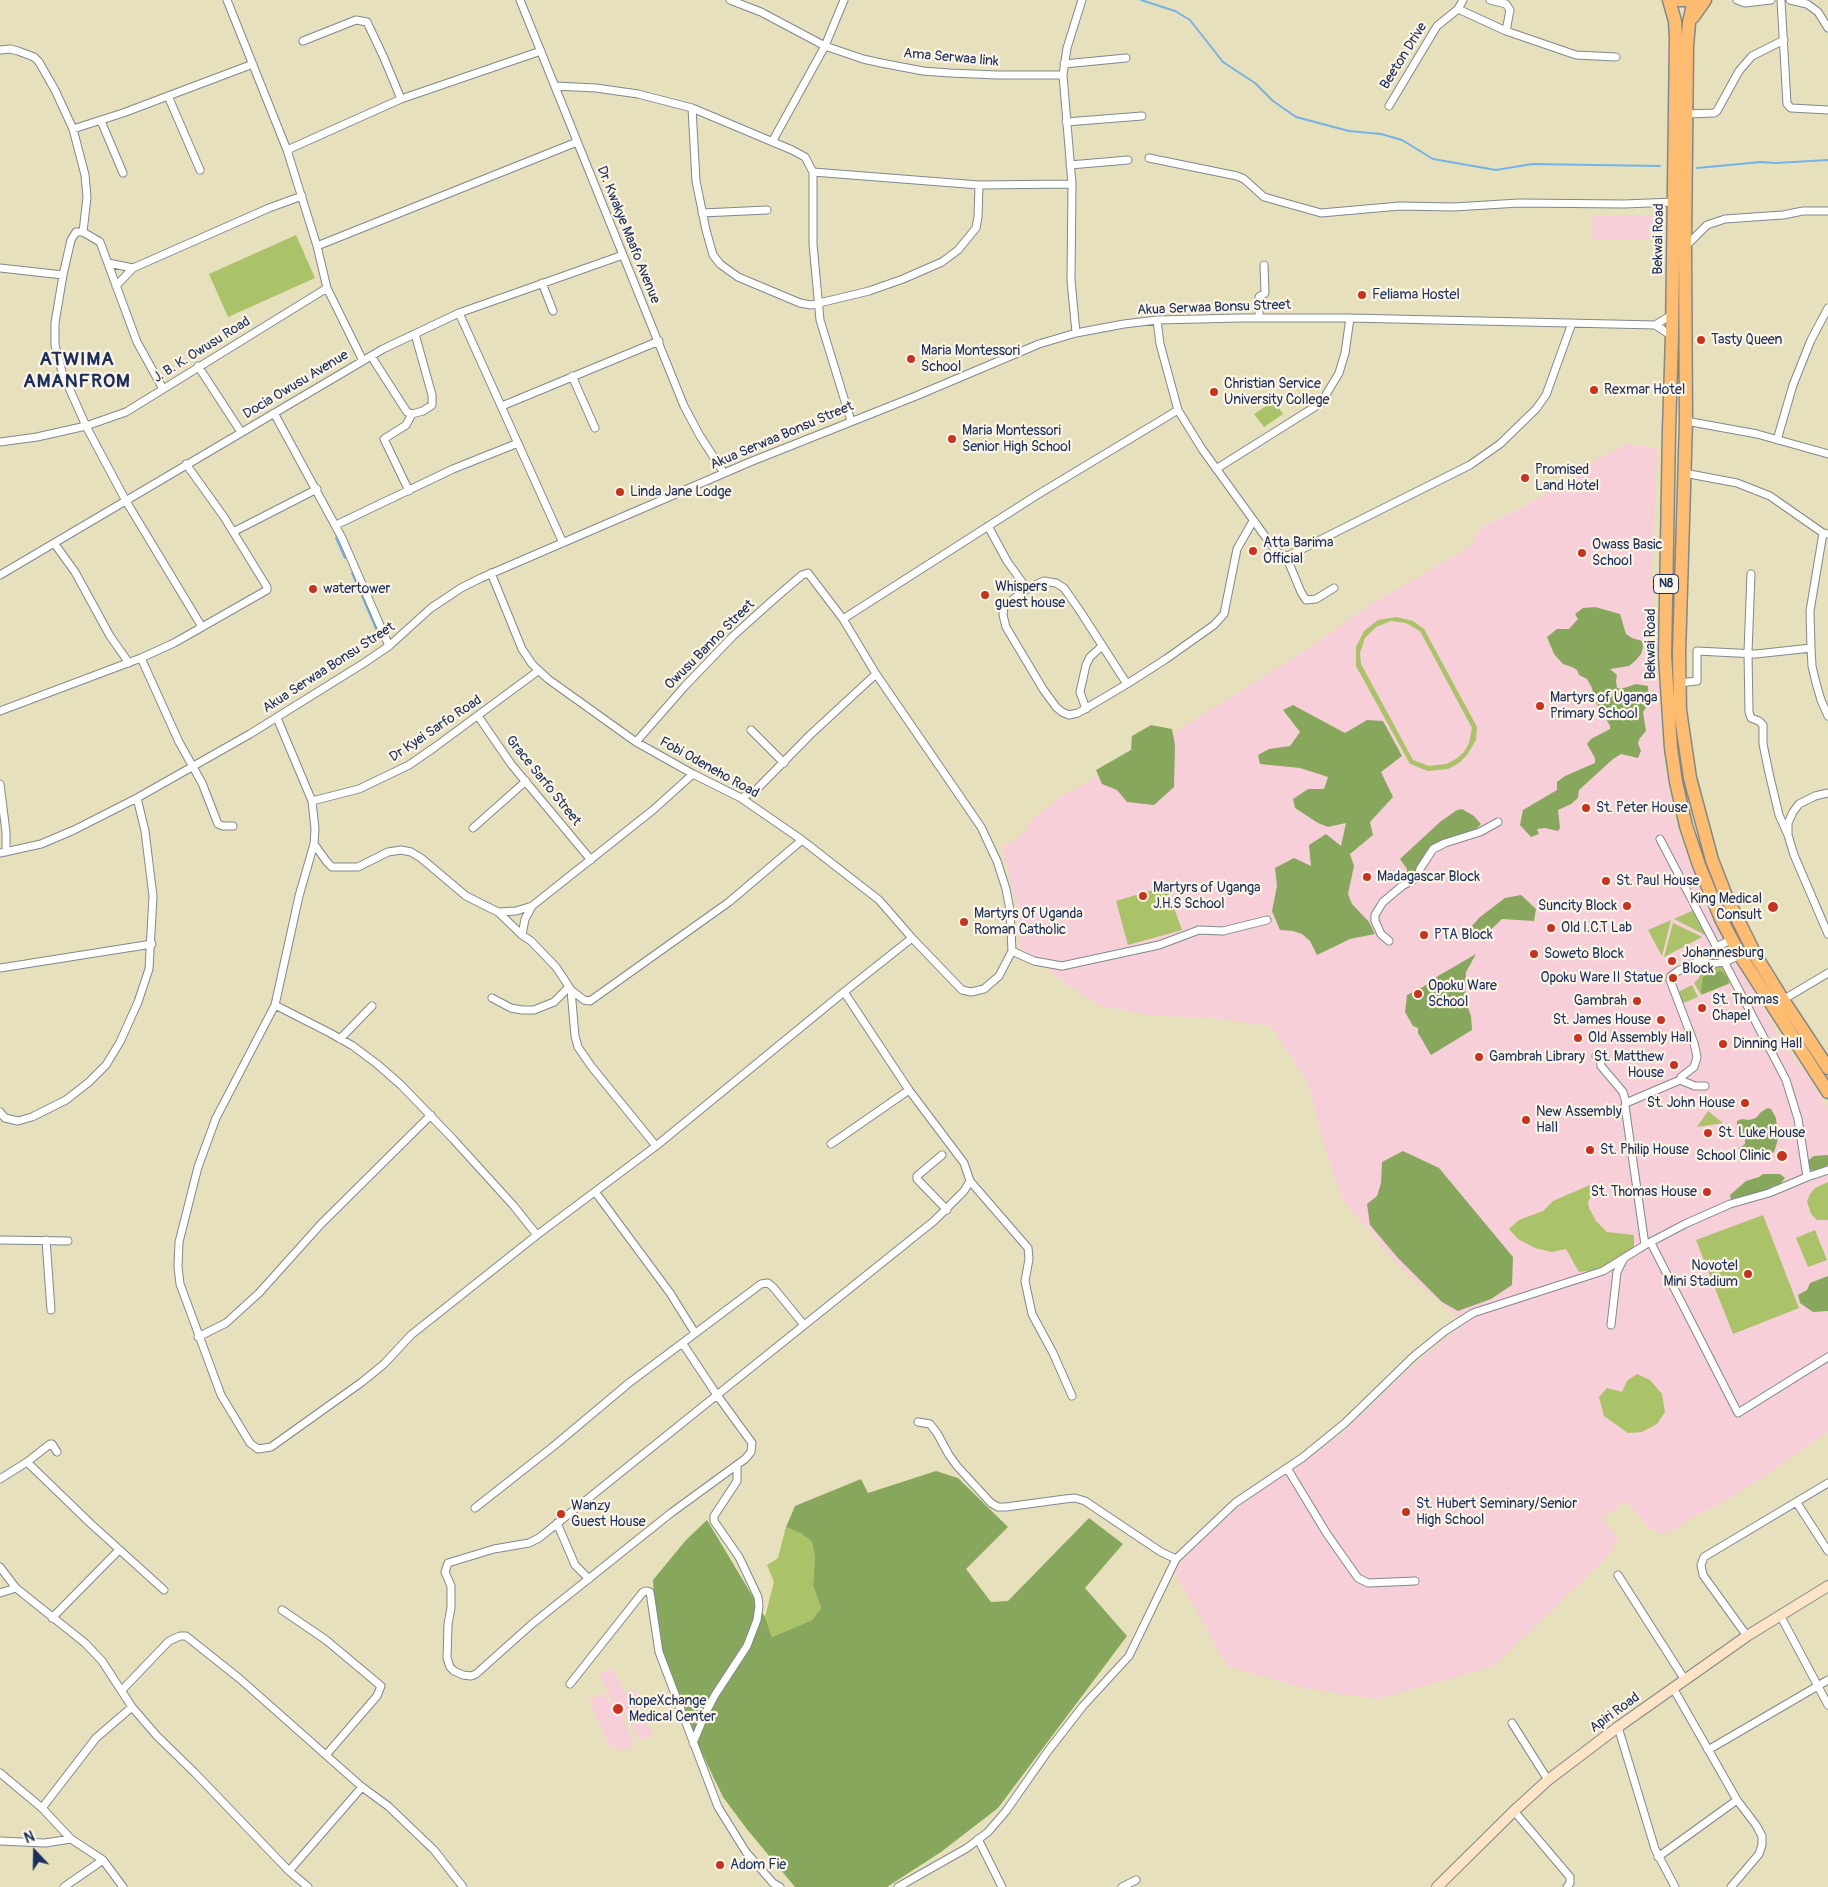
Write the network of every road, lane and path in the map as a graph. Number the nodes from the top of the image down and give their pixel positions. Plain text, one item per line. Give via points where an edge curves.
1 (227, 0) edge
2 (520, 0) edge
3 (730, 0) edge
4 (844, 0) edge
5 (1082, 0) edge
6 (1463, 0) edge
7 (1490, 0) edge
8 (1662, 0) edge
9 (1669, 0) edge
10 (1678, 0) edge
11 (1687, 0) edge
12 (1694, 0) edge
13 (1705, 0) edge
14 (1737, 0) edge
15 (1771, 0) edge
16 (1780, 0) edge
17 (1790, 0) edge
18 (1458, 10) junction
19 (1689, 23) junction
20 (1828, 28) edge
21 (1506, 31) junction
22 (1676, 37) junction
23 (1784, 40) junction
24 (303, 41) dead end
25 (825, 46) junction
26 (0, 50) edge
27 (541, 51) junction
28 (1616, 57) dead end
29 (1126, 58) dead end
30 (253, 64) junction
31 (1064, 64) junction
32 (1063, 75) junction
33 (555, 86) junction
34 (168, 96) junction
35 (401, 100) junction
36 (1389, 106) dead end
37 (692, 108) junction
38 (1828, 110) edge
39 (1686, 114) junction
40 (1142, 116) dead end
41 (101, 120) junction
42 (1066, 122) junction
43 (73, 129) junction
44 (577, 142) junction
45 (772, 142) junction
46 (287, 150) junction
47 (1149, 158) dead end
48 (1128, 160) dead end
49 (1070, 164) junction
50 (200, 170) dead end
51 (813, 172) junction
52 (123, 173) dead end
53 (1072, 184) junction
54 (979, 186) junction
55 (302, 196) junction
56 (1674, 202) junction
57 (767, 210) dead end
58 (1828, 211) edge
59 (702, 213) junction
60 (83, 232) junction
61 (317, 246) junction
62 (1685, 248) junction
63 (623, 255) junction
64 (108, 263) junction
65 (1264, 265) dead end
66 (0, 268) edge
67 (133, 268) junction
68 (63, 275) junction
69 (542, 283) junction
70 (116, 286) junction
71 (326, 288) junction
72 (817, 304) junction
73 (1828, 308) edge
74 (552, 311) dead end
75 (459, 313) junction
76 (1673, 314) junction
77 (1260, 318) junction
78 (1350, 318) junction
79 (1157, 320) junction
80 (1572, 323) junction
81 (1655, 325) junction
82 (1076, 333) junction
83 (415, 334) junction
84 (1672, 336) junction
85 (659, 341) junction
86 (371, 356) junction
87 (363, 360) junction
88 (198, 366) junction
89 (572, 376) junction
90 (163, 389) junction
91 (502, 406) junction
92 (1178, 410) junction
93 (274, 413) junction
94 (412, 414) junction
95 (851, 421) junction
96 (1686, 421) junction
97 (86, 426) junction
98 (596, 428) dead end
99 (241, 432) junction
100 (1777, 440) junction
101 (0, 442) edge
102 (518, 443) junction
103 (1828, 454) edge
104 (186, 464) junction
105 (1216, 469) junction
106 (724, 473) junction
107 (1684, 473) junction
108 (317, 489) junction
109 (410, 491) junction
110 (1668, 491) junction
111 (1684, 491) junction
112 (126, 501) junction
113 (1253, 521) junction
114 (336, 525) junction
115 (988, 526) junction
116 (233, 532) junction
117 (1825, 534) edge
118 (54, 543) junction
119 (563, 543) junction
120 (1286, 556) junction
121 (490, 573) junction
122 (1751, 574) dead end
123 (0, 575) edge
124 (1334, 588) dead end
125 (1027, 589) junction
126 (842, 619) junction
127 (202, 627) junction
128 (389, 646) junction
129 (1102, 646) junction
130 (1811, 648) junction
131 (1748, 652) junction
132 (141, 658) junction
133 (129, 662) junction
134 (538, 671) junction
135 (876, 674) junction
136 (1679, 683) junction
137 (1127, 684) junction
138 (1086, 708) junction
139 (0, 711) edge
140 (478, 716) junction
141 (1828, 716) edge
142 (276, 718) junction
143 (750, 730) dead end
144 (636, 742) junction
145 (784, 762) junction
146 (192, 767) junction
147 (694, 774) junction
148 (526, 781) junction
149 (0, 784) edge
150 (756, 790) junction
151 (1828, 793) edge
152 (137, 798) junction
153 (742, 798) junction
154 (312, 801) junction
155 (756, 808) junction
156 (1498, 822) dead end
157 (233, 826) dead end
158 (473, 828) dead end
159 (1788, 835) junction
160 (1660, 839) dead end
161 (802, 840) junction
162 (314, 844) junction
163 (3, 853) edge
164 (591, 860) junction
165 (532, 906) junction
166 (498, 912) junction
167 (1267, 920) dead end
168 (1828, 934) edge
169 (522, 935) junction
170 (912, 938) junction
171 (1731, 940) junction
172 (1389, 941) dead end
173 (152, 944) junction
174 (1716, 947) junction
175 (1012, 951) junction
176 (1740, 955) junction
177 (1725, 962) junction
178 (1691, 965) junction
179 (0, 968) edge
180 (1828, 973) edge
181 (570, 989) junction
182 (844, 992) junction
183 (492, 998) dead end
184 (1778, 1003) junction
185 (275, 1005) junction
186 (372, 1006) dead end
187 (340, 1038) junction
188 (1596, 1056) dead end
189 (1828, 1068) edge
190 (1680, 1080) junction
191 (1705, 1086) dead end
192 (909, 1090) junction
193 (1828, 1092) edge
194 (1626, 1103) junction
195 (0, 1112) edge
196 (431, 1115) junction
197 (831, 1144) dead end
198 (656, 1146) junction
199 (942, 1155) dead end
200 (1828, 1170) edge
201 (1807, 1177) junction
202 (970, 1181) junction
203 (596, 1193) junction
204 (947, 1210) junction
205 (537, 1236) junction
206 (0, 1240) edge
207 (46, 1240) junction
208 (68, 1241) dead end
209 (1648, 1244) junction
210 (1623, 1260) junction
211 (51, 1310) dead end
212 (1611, 1325) dead end
213 (804, 1326) junction
214 (695, 1333) junction
215 (198, 1337) junction
216 (683, 1344) junction
217 (1828, 1357) edge
218 (717, 1395) junction
219 (1072, 1396) dead end
220 (918, 1422) dead end
221 (57, 1452) dead end
222 (27, 1462) junction
223 (737, 1466) junction
224 (1287, 1468) junction
225 (0, 1479) edge
226 (1828, 1483) edge
227 (1797, 1503) junction
228 (475, 1508) dead end
229 (557, 1523) junction
230 (119, 1550) junction
231 (1828, 1551) edge
232 (1176, 1559) junction
233 (0, 1567) edge
234 (1618, 1576) dead end
235 (589, 1579) junction
236 (1415, 1581) dead end
237 (1828, 1586) edge
238 (16, 1588) junction
239 (164, 1590) dead end
240 (0, 1593) edge
241 (282, 1610) dead end
242 (1780, 1615) junction
243 (52, 1618) junction
244 (1746, 1636) junction
245 (1685, 1680) junction
246 (1828, 1680) edge
247 (570, 1684) dead end
248 (1818, 1685) junction
249 (1673, 1688) junction
250 (122, 1690) junction
251 (1828, 1705) edge
252 (132, 1707) junction
253 (1512, 1723) dead end
254 (1618, 1727) junction
255 (693, 1743) junction
256 (1708, 1750) junction
257 (326, 1755) junction
258 (0, 1773) edge
259 (1548, 1780) junction
260 (362, 1788) junction
261 (1737, 1800) junction
262 (42, 1808) junction
263 (1514, 1810) junction
264 (978, 1839) junction
265 (0, 1840) edge
266 (71, 1840) junction
267 (1658, 1857) junction
268 (103, 1860) junction
269 (289, 1871) junction
270 (1136, 1880) dead end
271 (64, 1887) edge
272 (123, 1887) edge
273 (308, 1887) edge
274 (463, 1887) edge
275 (780, 1887) edge
276 (898, 1887) edge
277 (1002, 1887) edge
278 (1122, 1887) edge
279 (1438, 1887) edge
280 (1567, 1887) edge
281 (1675, 1887) edge
282 (1731, 1887) edge

1 - 30 street
2 - 27 street, Dr. Kwakye Maafo Avenue
3 - 25 street, Ama Serwaa link via 761,12
4 - 25 street
5 - 31 street
6 - 18 street, Beeton Drive
7 - 21 street via 1506,4 1510,10
8 - 22 highway
9 - 22 highway, N8
10 - 11 highway
12 - 19 highway, N8
13 - 19 highway
14 - 15 street via 1745,3
16 - 23 street
17 - 20 street via 1807,4 1818,12
18 - 21 street
18 - 36 street, Beeton Drive via 1438,26
19 - 39 highway, Bekwai Road / N8
21 - 28 street via 1576,55
22 - 56 highway, Bekwai Road / N8
23 - 38 street via 1787,104 1791,108
23 - 39 street via 1752,56 1739,71 1717,111
24 - 35 street via 356,20 367,22
25 - 32 street, Ama Serwaa link via 863,59 923,71
25 - 45 street
26 - 43 street via 18,51 39,62
27 - 33 street, Dr. Kwakye Maafo Avenue
27 - 35 street
29 - 31 street
30 - 34 street
30 - 46 street
31 - 32 street
32 - 42 street
33 - 37 street via 630,93
33 - 44 street, Dr. Kwakye Maafo Avenue
34 - 41 street
34 - 50 street
35 - 46 street
37 - 45 street
37 - 59 street via 694,164
39 - 62 highway, Bekwai Road / N8
40 - 42 street
41 - 43 street
41 - 52 street
42 - 49 street
43 - 60 street via 85,175 87,196
44 - 61 street
44 - 63 street, Dr. Kwakye Maafo Avenue
45 - 51 street via 805,157
46 - 55 street
47 - 56 street via 1237,176 1264,198 1321,212 1400,206
48 - 49 street
49 - 53 street
51 - 54 street
51 - 72 street
53 - 54 street
53 - 82 street via 1071,280
54 - 72 street via 976,228 958,250 942,262 903,279
55 - 61 street
55 - 67 street
56 - 76 highway, Bekwai Road / N8
57 - 59 street
58 - 62 street via 1725,220 1706,225
59 - 72 street via 713,255 727,270 779,296 800,303
60 - 64 street via 98,240
60 - 68 street via 76,232 72,237
61 - 71 street
62 - 96 highway, Bekwai Road / N8
63 - 69 street, Docia Owusu Avenue
63 - 85 street, Dr. Kwakye Maafo Avenue
64 - 67 street
64 - 70 street
65 - 77 street via 1264,293 1259,297
66 - 68 street
67 - 70 street
68 - 97 street via 55,345 62,372
69 - 74 street
69 - 75 street, Docia Owusu Avenue
70 - 90 street via 137,342
71 - 87 street
71 - 88 street, J. B. K. Owusu Road
72 - 95 street via 822,331
73 - 100 street via 1793,385
75 - 83 street, Docia Owusu Avenue
75 - 91 street
76 - 81 street
76 - 84 highway, Bekwai Road / N8
77 - 78 street, Akua Serwaa Bonsu Street
77 - 79 street, Akua Serwaa Bonsu Street
78 - 80 street, Akua Serwaa Bonsu Street
78 - 105 street via 1339,373 1321,403
79 - 82 street, Akua Serwaa Bonsu Street
79 - 92 street via 1160,344
80 - 81 street, Akua Serwaa Bonsu Street
80 - 120 street via 1546,395 1500,444 1470,465
81 - 84 street
82 - 95 street, Akua Serwaa Bonsu Street via 1039,344
83 - 86 street, Docia Owusu Avenue
83 - 94 street via 432,400 429,408
84 - 110 highway, Bekwai Road / N8
85 - 89 street
85 - 106 street, Dr. Kwakye Maafo Avenue via 689,416
86 - 87 street, Docia Owusu Avenue
86 - 94 street via 404,409
87 - 93 street, Docia Owusu Avenue
88 - 90 street, J. B. K. Owusu Road
88 - 99 street
89 - 91 street
89 - 98 street
90 - 97 street, J. B. K. Owusu Road via 131,410
91 - 102 street
92 - 105 street
92 - 115 street
93 - 99 street, Docia Owusu Avenue
93 - 108 street
94 - 109 street via 406,425 384,439
95 - 106 street, Akua Serwaa Bonsu Street
96 - 100 street
96 - 107 highway, Bekwai Road / N8
97 - 101 street, J. B. K. Owusu Road
97 - 112 street
99 - 104 street, Docia Owusu Avenue
100 - 103 street
102 - 109 street via 453,469
102 - 119 street
104 - 112 street, Docia Owusu Avenue
104 - 116 street
105 - 113 street
106 - 119 street, Akua Serwaa Bonsu Street
107 - 111 highway, Bekwai Road / N8
107 - 117 street via 1737,484 1770,496
108 - 114 street
108 - 116 street
109 - 114 street
110 - 111 highway
110 - 171 highway, Bekwai Road / N8 via 1665,656 1671,748 1686,826
111 - 136 highway, Bekwai Road / N8
112 - 118 street, Docia Owusu Avenue
112 - 127 street
113 - 120 street via 1275,550
113 - 137 street via 1237,549 1224,614 1196,638
114 - 128 street
115 - 125 street
115 - 126 street
116 - 127 street via 267,590
117 - 130 street via 1810,611
118 - 123 street, Docia Owusu Avenue
118 - 133 street
119 - 121 street, Akua Serwaa Bonsu Street
120 - 124 street via 1306,600 1316,599
121 - 128 street, Akua Serwaa Bonsu Street via 431,608
121 - 134 street, Fobi Odeneho Road via 522,649
122 - 131 street
125 - 129 street via 1044,581 1064,588
125 - 138 street via 1004,606 1006,627 1056,707 1069,715
126 - 135 street
126 - 144 street, Owusu Banno Street via 808,574 802,575 733,636
127 - 132 street
128 - 142 street, Akua Serwaa Bonsu Street
129 - 137 street
129 - 138 street via 1086,665 1080,692
130 - 131 street via 1756,654
130 - 141 street via 1816,683
131 - 136 street via 1697,652 1697,681
131 - 159 street via 1749,712 1751,718 1763,725 1769,773
132 - 133 street
132 - 146 street
133 - 139 street
134 - 140 street, Dr Kyei Sarfo Road
134 - 144 street, Fobi Odeneho Road
135 - 145 street
135 - 175 street via 981,827 1006,889
136 - 184 highway, Bekwai Road / N8 via 1690,778 1712,860 1732,911
137 - 138 street
140 - 148 street, Grace Sarfo Street
140 - 154 street, Dr Kyei Sarfo Road via 392,774 359,789
142 - 146 street, Akua Serwaa Bonsu Street
142 - 154 street
143 - 145 street
144 - 147 street, Fobi Odeneho Road
145 - 150 street
146 - 152 street, Akua Serwaa Bonsu Street
146 - 157 street via 218,824
147 - 153 street, Fobi Odeneho Road
147 - 164 street
148 - 158 street
148 - 164 street, Grace Sarfo Street
149 - 163 street via 6,832
150 - 153 street
150 - 155 street
151 - 159 street via 1799,804 1788,823
152 - 163 street, Akua Serwaa Bonsu Street via 57,838
152 - 173 street via 150,865
153 - 155 street, Fobi Odeneho Road
154 - 162 street
155 - 161 street, Fobi Odeneho Road
156 - 172 street via 1480,832 1438,846 1420,869 1418,877 1383,902 1375,915 1375,922
159 - 168 street
160 - 174 street
161 - 170 street, Fobi Odeneho Road via 879,900
161 - 181 street via 729,902 590,1001
162 - 166 street via 332,867 358,868 388,852 410,852 466,896
162 - 185 street
164 - 165 street
165 - 166 street
165 - 169 street
166 - 169 street
167 - 175 street via 1223,931 1199,930 1159,945 1062,966 1034,961
169 - 181 street via 556,967
170 - 175 street, Fobi Odeneho Road via 962,990 971,992 984,989 999,976
170 - 182 street
171 - 174 street
171 - 176 highway, Bekwai Road / N8
173 - 179 street
173 - 195 street via 149,970 138,1002 106,1065 66,1100 32,1117 5,1118
174 - 177 street
174 - 178 street via 1715,953
176 - 177 street
176 - 184 highway, Bekwai Road / N8
177 - 178 street via 1698,968
177 - 201 street via 1790,1092 1798,1119
178 - 190 street via 1678,971 1670,980 1698,1057 1694,1067
180 - 184 street
181 - 183 street via 554,1002 534,1010 511,1008
181 - 198 street via 578,1047
182 - 192 street
182 - 198 street
184 - 189 highway, Bekwai Road / N8
184 - 193 highway, Bekwai Road / N8
185 - 187 street
185 - 215 street via 216,1118 185,1214 178,1266 180,1284
186 - 187 street
187 - 196 street via 377,1064
188 - 194 street via 1623,1092
190 - 191 street
190 - 194 street
192 - 197 street
192 - 202 street via 964,1163
194 - 209 street via 1624,1110
196 - 205 street
196 - 215 street via 321,1224 260,1293 226,1323
198 - 203 street
199 - 204 street via 917,1176
200 - 201 street
201 - 209 street via 1769,1193 1730,1204
202 - 204 street
202 - 219 street via 1028,1248 1025,1280 1032,1314
203 - 205 street
203 - 214 street via 670,1293
204 - 213 street
205 - 215 street via 412,1335 362,1382 271,1447 258,1449 250,1443 221,1396
206 - 207 street
207 - 208 street
207 - 211 street
209 - 210 street
209 - 217 street via 1738,1413
210 - 212 street via 1617,1272
210 - 224 street via 1603,1271 1481,1310 1457,1322 1414,1356 1345,1423
213 - 214 street via 768,1283 756,1287
213 - 218 street
214 - 216 street
216 - 218 street
216 - 228 street via 629,1383
218 - 223 street via 752,1443 751,1452
218 - 229 street
220 - 232 street via 930,1424 948,1455 990,1503 1006,1507 1075,1498 1085,1501
221 - 222 street via 50,1444
222 - 225 street
222 - 230 street
223 - 235 street via 671,1513
223 - 255 street via 736,1481 714,1521 739,1557 758,1597 757,1620 747,1646 715,1695
224 - 232 street via 1235,1503
224 - 236 street via 1358,1578 1368,1584
226 - 227 street
227 - 231 street
227 - 244 street via 1704,1557 1701,1565 1703,1575
229 - 235 street via 575,1565
229 - 235 street via 529,1543 494,1549 448,1563 445,1572 451,1586 447,1643 450,1668 463,1675 476,1674
230 - 239 street
230 - 243 street
232 - 264 street via 1129,1656 1083,1706 1006,1812
233 - 238 street
234 - 245 street
237 - 242 street, Apiri Road
238 - 240 street
238 - 243 street
241 - 257 street via 326,1640 381,1686 377,1696
242 - 244 street, Apiri Road
242 - 248 street
243 - 250 street via 85,1643
244 - 245 street, Apiri Road
245 - 249 street, Apiri Road
246 - 248 street
247 - 255 street via 647,1590 652,1596 659,1652
248 - 251 street
248 - 256 street
249 - 254 street, Apiri Road
249 - 256 street
250 - 252 street
250 - 257 street via 168,1641 186,1636
252 - 262 street via 96,1738
252 - 269 street
253 - 259 street
254 - 259 street, Apiri Road
254 - 267 street
255 - 275 street via 718,1807 734,1836
256 - 261 street
257 - 260 street
258 - 262 street
259 - 263 street, Apiri Road
260 - 269 street
260 - 274 street via 388,1806 422,1838
261 - 267 street
261 - 282 street via 1756,1825 1762,1836 1762,1845 1759,1854
262 - 266 street
263 - 279 street, Apiri Road
263 - 280 street via 1570,1877
264 - 276 street
264 - 277 street
265 - 266 street via 45,1843
266 - 268 street
267 - 281 street
268 - 271 street
268 - 272 street
269 - 273 street
270 - 278 street

